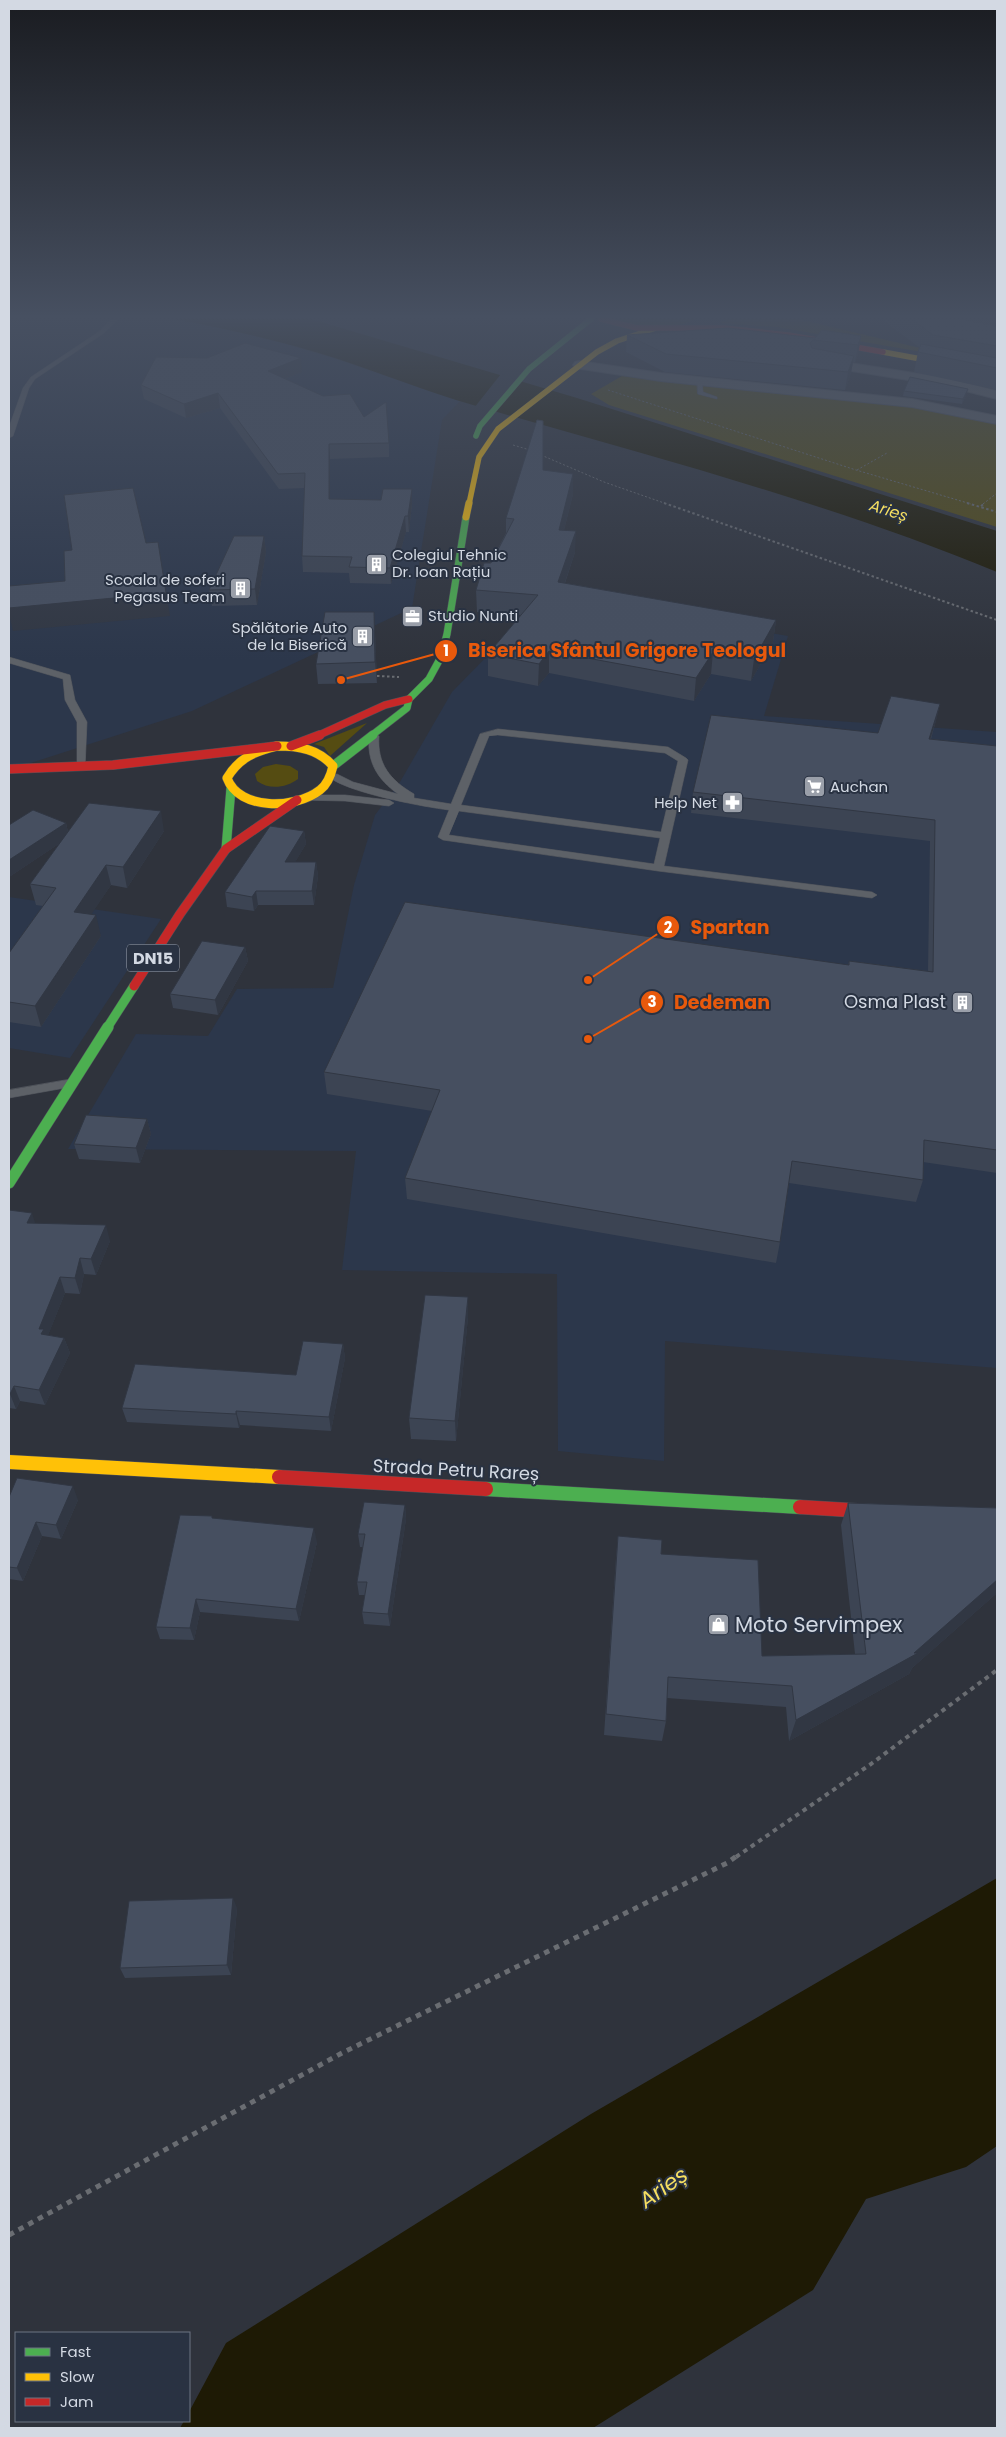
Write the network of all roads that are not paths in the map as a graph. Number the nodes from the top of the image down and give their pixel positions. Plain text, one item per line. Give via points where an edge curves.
1 (477, 433) edge
2 (495, 433) edge
3 (479, 457) junction
4 (9, 660) edge
5 (409, 699) junction
6 (374, 736) junction
7 (277, 746) junction
8 (292, 746) junction
9 (82, 766) junction
10 (113, 766) junction
11 (9, 769) edge
12 (179, 770) dead end
13 (333, 771) junction
14 (212, 776) dead end
15 (230, 786) junction
16 (300, 799) junction
17 (427, 804) junction
18 (455, 807) junction
19 (665, 836) junction
20 (226, 849) junction
21 (658, 868) junction
22 (872, 895) dead end
23 (72, 1083) junction
24 (9, 1094) edge
25 (9, 1183) edge
26 (9, 1462) edge
27 (892, 1513) edge

1 - 3 main road, DN15
2 - 3 main road, DN15
3 - 5 main road, DN15 via 447,634 429,678
4 - 9 lane via 67,677 70,700 82,722
5 - 6 main road, DN15 via 407,708
5 - 8 main road via 376,707 348,723
6 - 13 main road, DN15
6 - 17 lane via 372,748 376,765 387,781 399,791
7 - 8 main road
7 - 10 main road
7 - 15 main road via 243,756 233,765 227,778
8 - 13 main road via 321,754
9 - 10 main road
9 - 11 main road
10 - 12 main road
13 - 16 main road, DN15 via 320,791
13 - 17 lane via 357,787
14 - 15 main road
15 - 16 main road, DN15 via 250,799 265,802
15 - 20 main road
16 - 17 lane via 345,798 403,805
16 - 20 main road, DN15
17 - 18 lane
18 - 19 lane
18 - 19 lane via 488,733 519,733 668,750 683,760
18 - 21 lane via 443,837
19 - 21 lane
20 - 23 main road, DN15 via 180,914
21 - 22 lane
23 - 24 lane
23 - 25 main road, DN15
26 - 27 main road, Strada Petru Rareș

